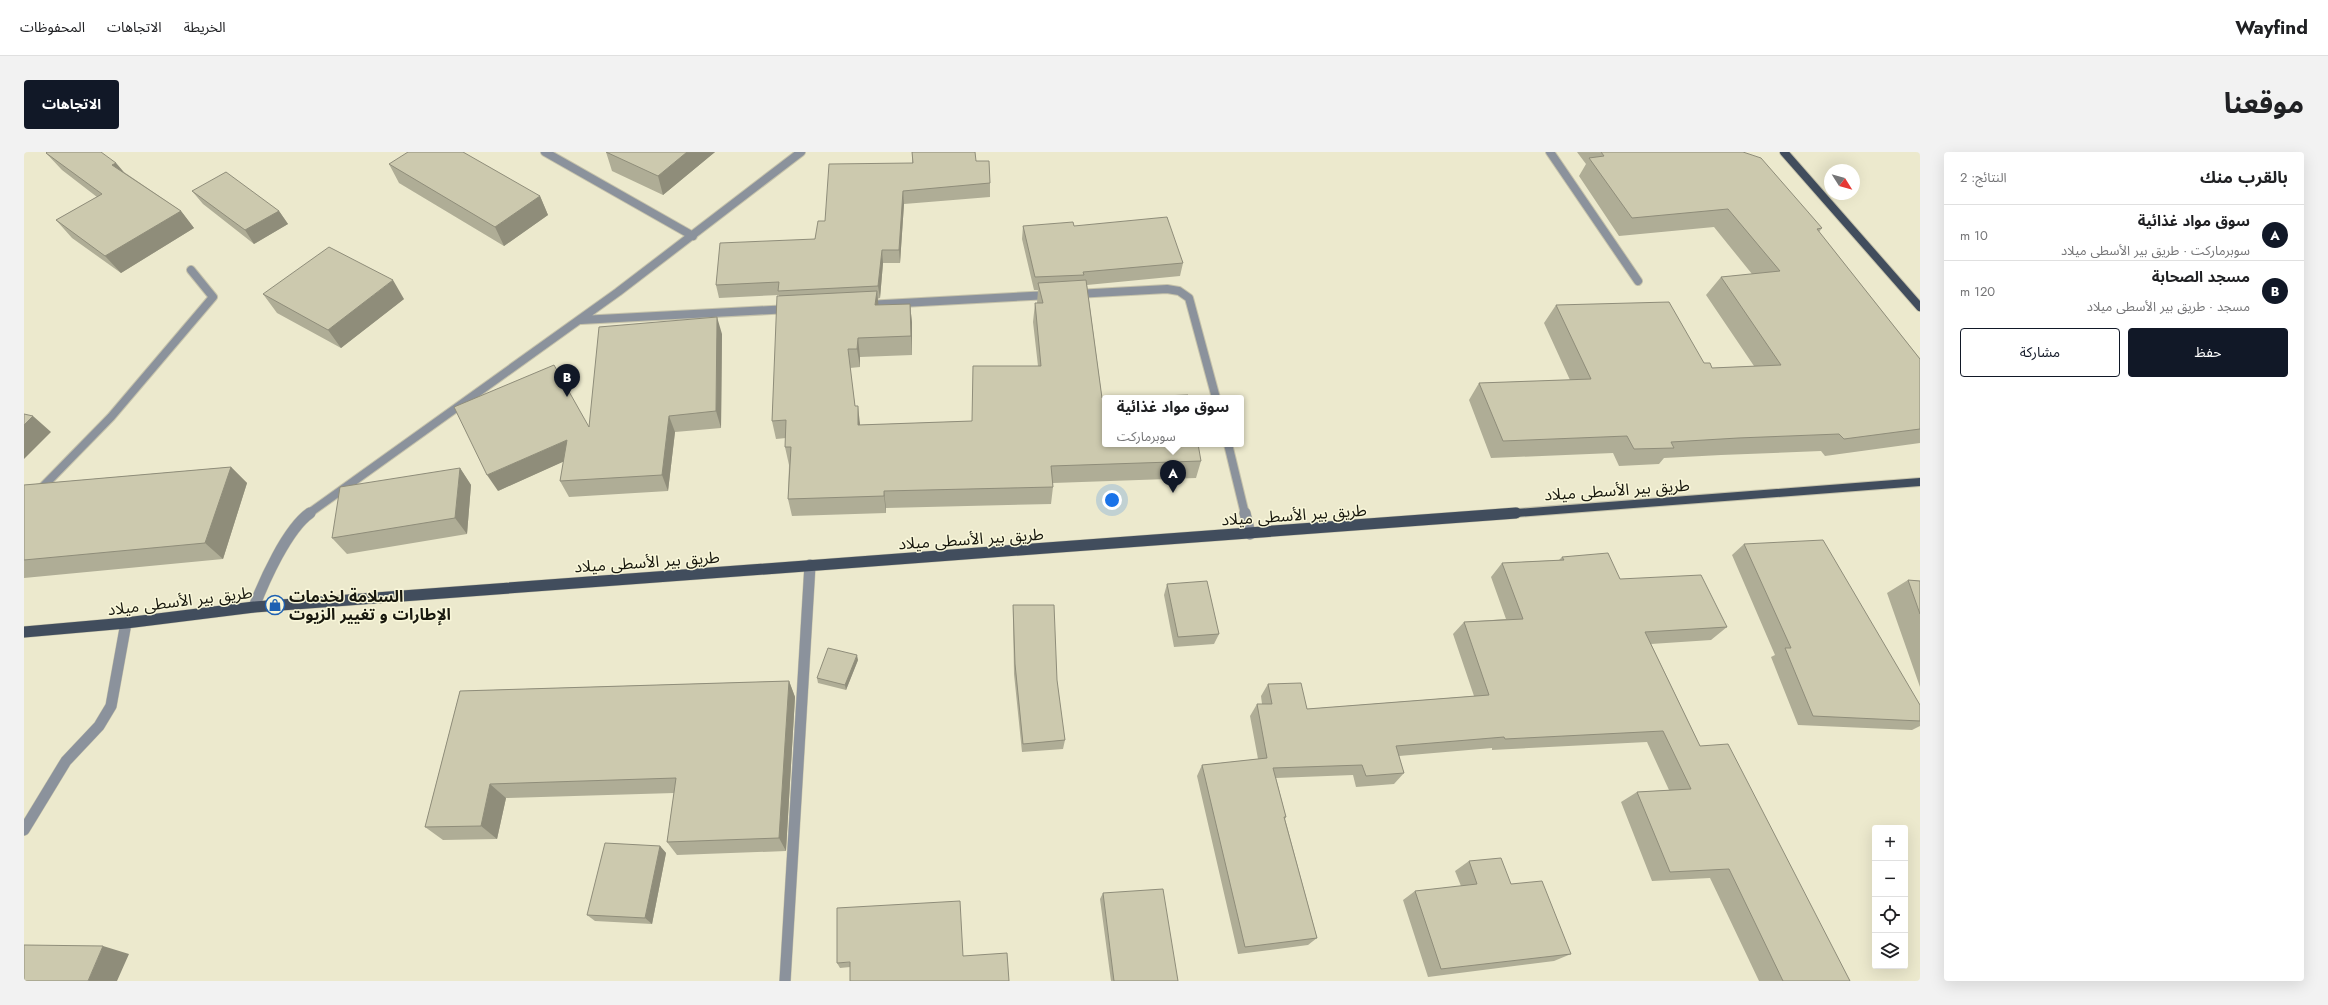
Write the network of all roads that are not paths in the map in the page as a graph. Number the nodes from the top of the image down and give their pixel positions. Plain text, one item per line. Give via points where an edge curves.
1 (545, 152) edge
2 (801, 152) edge
3 (1550, 152) edge
4 (1784, 152) edge
5 (693, 236) junction
6 (191, 270) dead end
7 (1638, 280) dead end
8 (858, 305) edge
9 (1920, 307) edge
10 (802, 308) edge
11 (581, 320) junction
12 (1215, 395) edge
13 (1229, 447) edge
14 (1920, 482) edge
15 (24, 506) edge
16 (1250, 534) junction
17 (810, 565) junction
18 (254, 607) junction
19 (126, 623) junction
20 (24, 632) edge
21 (24, 830) edge
22 (785, 981) edge

1 - 5 street
2 - 5 street
3 - 7 street
4 - 9 main road
5 - 11 street
6 - 15 street via 213,297 110,417
8 - 12 street via 1167,289 1179,291 1189,298
10 - 11 street
11 - 18 street via 306,516 284,544 267,573
13 - 16 street
14 - 16 main road, طريق بير الأسطى ميلاد
16 - 17 main road, طريق بير الأسطى ميلاد
17 - 18 main road, طريق بير الأسطى ميلاد
17 - 22 street
18 - 19 main road, طريق بير الأسطى ميلاد
19 - 20 main road, طريق بير الأسطى ميلاد
19 - 21 street via 111,706 99,726 66,761

